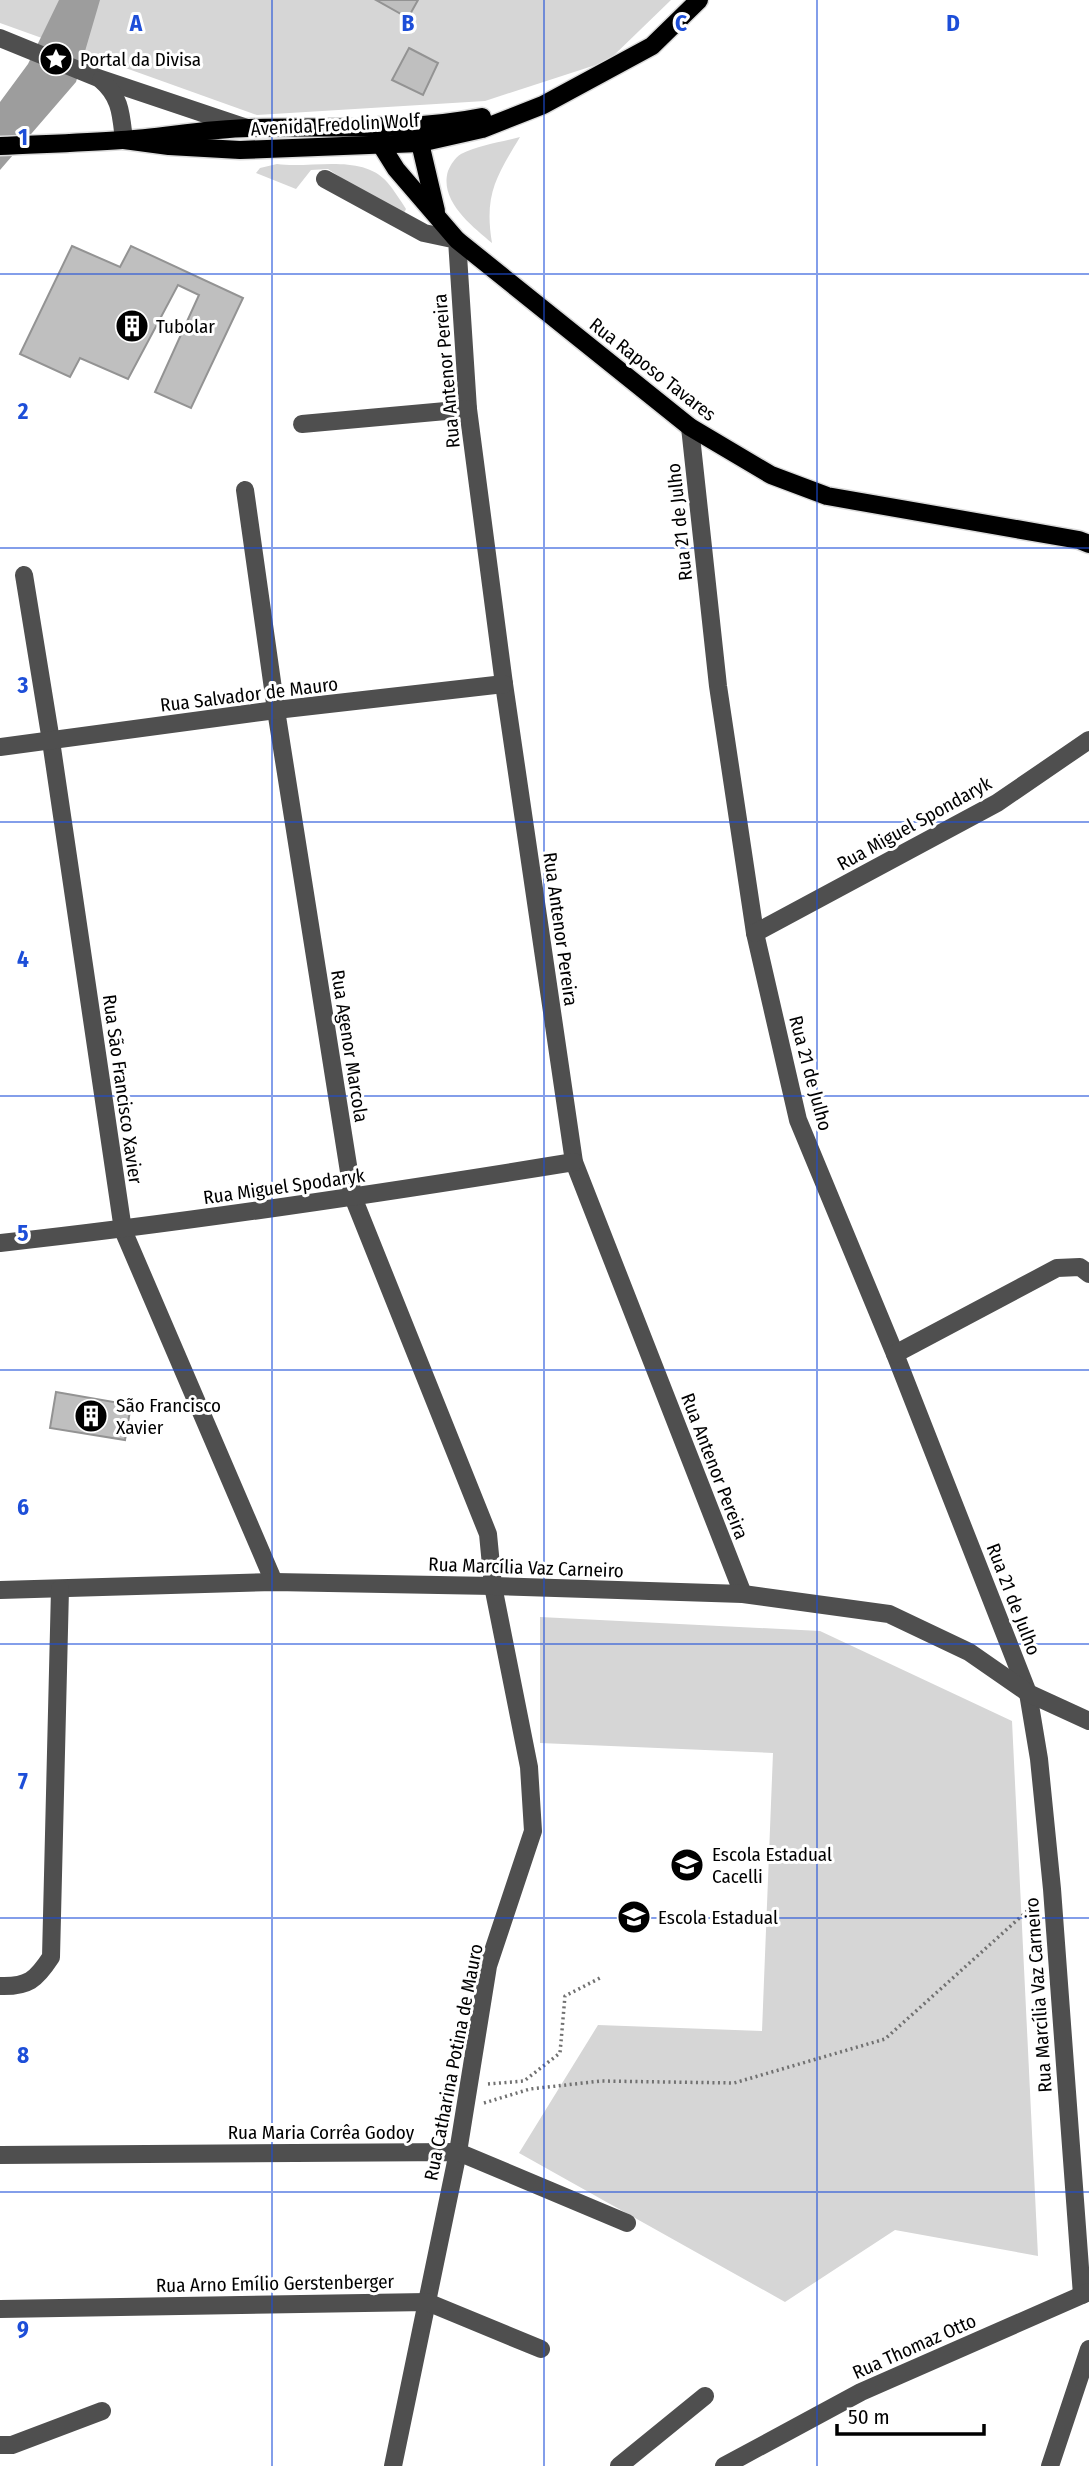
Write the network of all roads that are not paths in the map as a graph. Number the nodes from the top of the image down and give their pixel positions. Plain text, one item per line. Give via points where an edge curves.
1 (699, 0) edge
2 (0, 37) edge
3 (96, 77) junction
4 (543, 105) junction
5 (404, 125) junction
6 (379, 126) junction
7 (247, 128) junction
8 (124, 140) junction
9 (420, 144) junction
10 (381, 145) junction
11 (0, 146) edge
12 (325, 178) dead end
13 (436, 215) junction
14 (457, 240) junction
15 (468, 409) junction
16 (302, 424) dead end
17 (690, 427) junction
18 (245, 490) dead end
19 (1089, 544) edge
20 (24, 575) dead end
21 (503, 684) junction
22 (276, 710) junction
23 (1089, 740) edge
24 (51, 741) junction
25 (0, 747) edge
26 (755, 933) junction
27 (574, 1162) junction
28 (353, 1197) junction
29 (123, 1230) junction
30 (0, 1243) edge
31 (1089, 1274) edge
32 (895, 1353) junction
33 (274, 1582) junction
34 (493, 1586) junction
35 (60, 1589) junction
36 (0, 1590) edge
37 (743, 1594) junction
38 (1028, 1693) junction
39 (1089, 1721) edge
40 (0, 1986) edge
41 (458, 2152) junction
42 (0, 2155) edge
43 (627, 2224) dead end
44 (1085, 2294) edge
45 (427, 2302) junction
46 (0, 2309) edge
47 (541, 2349) dead end
48 (1089, 2349) edge
49 (705, 2396) dead end
50 (102, 2411) dead end
51 (0, 2445) edge
52 (1052, 2459) edge
53 (393, 2466) edge
54 (619, 2466) edge
55 (724, 2466) edge

1 - 4 main road, Avenida Fredolin Wolf via 652,46
2 - 3 street
3 - 7 street
3 - 8 street via 113,90
4 - 5 main road, Avenida Fredolin Wolf via 460,122
4 - 9 main road, Avenida Fredolin Wolf via 482,129
5 - 6 main road, Avenida Fredolin Wolf
5 - 9 main road, Rua Raposo Tavares
6 - 7 main road, Avenida Fredolin Wolf
6 - 10 main road, Rua Raposo Tavares
7 - 8 main road, Avenida Fredolin Wolf
8 - 10 main road, Avenida Fredolin Wolf via 240,150
8 - 11 main road, Avenida Fredolin Wolf
9 - 10 main road, Avenida Fredolin Wolf
9 - 13 main road, Rua Raposo Tavares
10 - 13 main road, Rua Raposo Tavares
12 - 14 street, Rua Raposo Tavares via 424,233
13 - 14 main road, Rua Raposo Tavares
14 - 15 street, Rua Antenor Pereira
14 - 17 main road, Rua Raposo Tavares
15 - 16 street
15 - 21 street, Rua Antenor Pereira
17 - 19 main road, Rua Raposo Tavares via 771,475 827,496
17 - 26 street, Rua 21 de Julho via 718,686
18 - 22 street, Rua Agenor Marcola
20 - 24 street, Rua São Francisco Xavier
21 - 22 street, Rua Salvador de Mauro
21 - 27 street, Rua Antenor Pereira
22 - 24 street, Rua Salvador de Mauro
22 - 28 street, Rua Agenor Marcola
23 - 26 street, Rua Miguel Spondaryk via 997,803
24 - 25 street, Rua Salvador de Mauro
24 - 29 street, Rua São Francisco Xavier
26 - 32 street, Rua 21 de Julho via 798,1120
27 - 28 street, Rua Miguel Spodaryk
27 - 37 street, Rua Antenor Pereira
28 - 29 street, Rua Miguel Spodaryk
28 - 34 street, Rua Agenor Marcola via 488,1534
29 - 30 street, Rua Miguel Spodaryk
29 - 33 street, Rua São Francisco Xavier
31 - 32 street via 1080,1267 1056,1269
32 - 38 street, Rua 21 de Julho
33 - 34 street, Rua Marcília Vaz Carneiro
33 - 35 street, Rua Marcília Vaz Carneiro
34 - 37 street, Rua Marcília Vaz Carneiro
34 - 41 street, Rua Catharina Potina de Mauro via 529,1767 533,1832 488,1966
35 - 36 street, Rua Marcília Vaz Carneiro
35 - 40 street via 51,1957 38,1976 18,1987
37 - 38 street, Rua Marcília Vaz Carneiro via 888,1614 969,1652
38 - 39 street, Rua Marcília Vaz Carneiro
38 - 44 street, Rua Marcília Vaz Carneiro via 1052,1889
41 - 42 street, Rua Maria Corrêa Godoy
41 - 43 street, Rua Maria Corrêa Godoy
41 - 45 street, Rua Catharina Potina de Mauro
44 - 55 street, Rua Thomaz Otto via 861,2392
45 - 46 street, Rua Arno Emílio Gerstenberger
45 - 47 street, Rua Arno Emílio Gerstenberger
45 - 53 street, Rua Catharina Potina de Mauro
48 - 52 street
49 - 54 street
50 - 51 street via 12,2445

